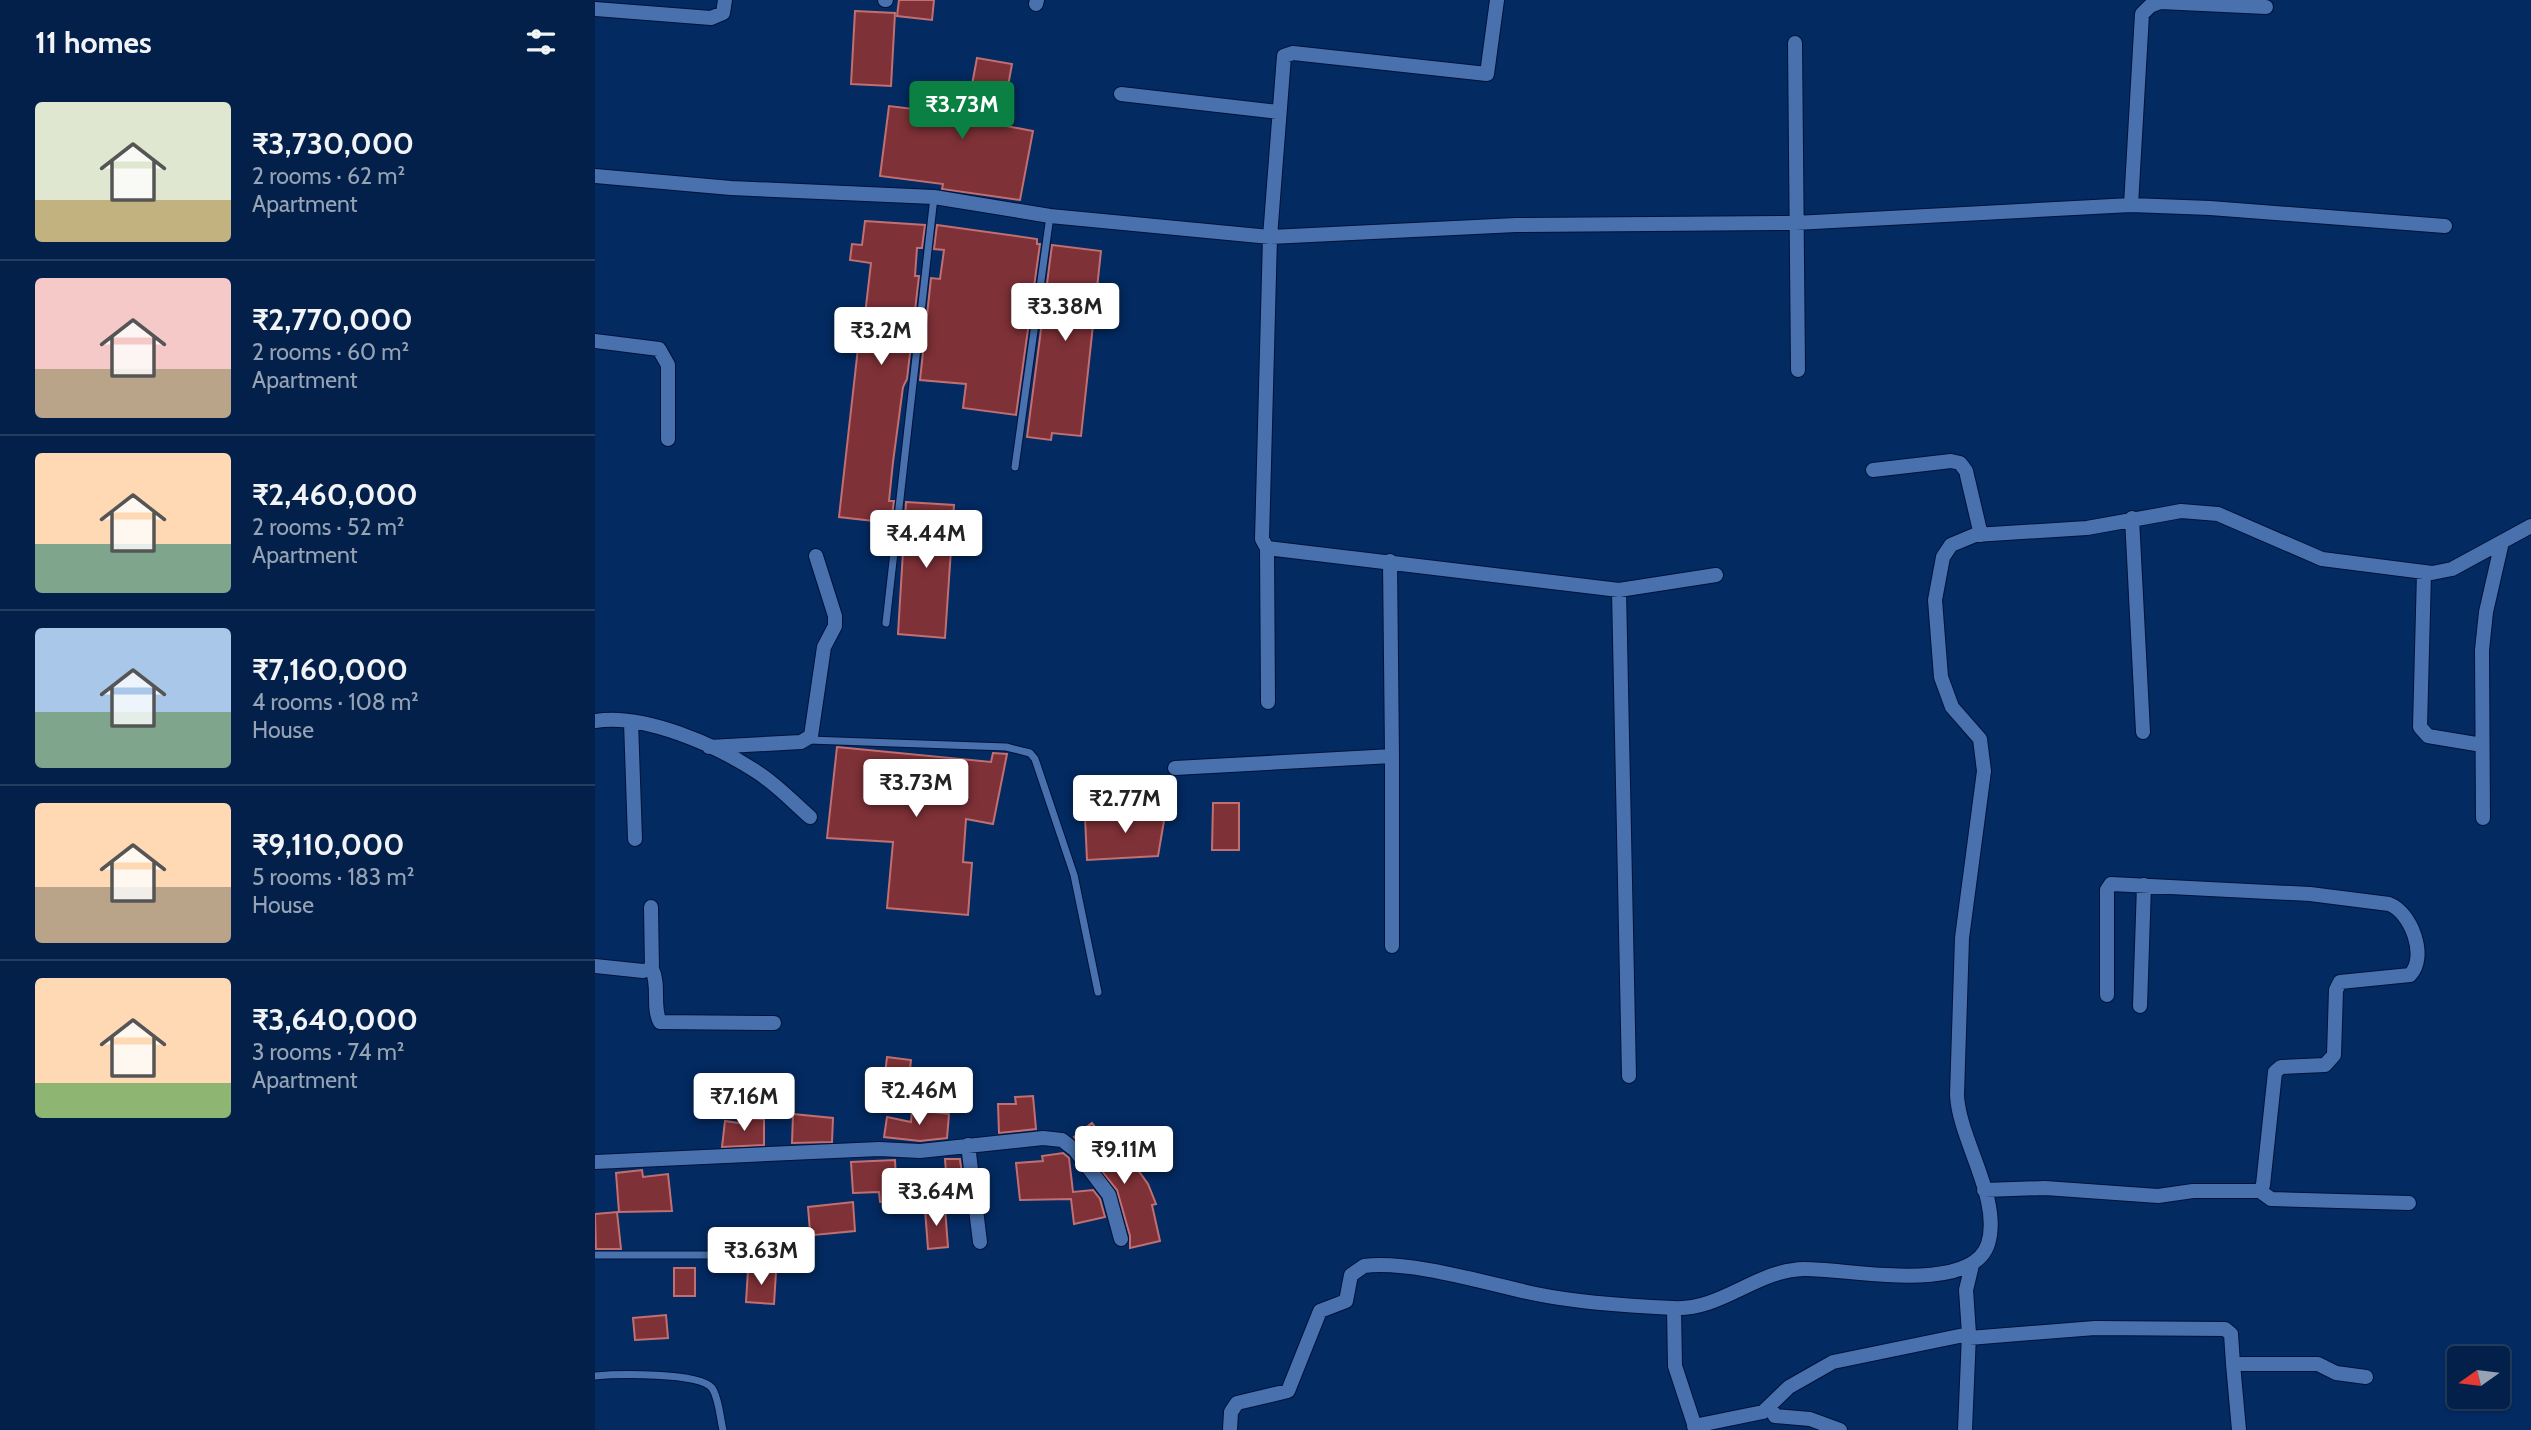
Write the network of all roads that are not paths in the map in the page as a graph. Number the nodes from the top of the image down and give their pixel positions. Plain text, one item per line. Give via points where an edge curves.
1 (725, 0) edge
2 (1497, 0) edge
3 (2266, 7) dead end
4 (595, 9) edge
5 (1795, 43) dead end
6 (1121, 94) dead end
7 (1279, 112) junction
8 (595, 176) edge
9 (934, 197) junction
10 (2131, 205) junction
11 (1050, 216) junction
12 (1795, 223) junction
13 (2445, 226) dead end
14 (1270, 237) junction
15 (595, 341) edge
16 (1798, 370) dead end
17 (668, 439) dead end
18 (1015, 467) dead end
19 (1873, 470) dead end
20 (2132, 518) junction
21 (2531, 526) edge
22 (1981, 535) junction
23 (2502, 542) junction
24 (1267, 548) junction
25 (816, 556) dead end
26 (1389, 561) junction
27 (2424, 573) junction
28 (1716, 575) dead end
29 (1619, 590) junction
30 (886, 623) dead end
31 (1268, 702) dead end
32 (595, 721) edge
33 (631, 722) junction
34 (2143, 732) dead end
35 (807, 740) junction
36 (2482, 745) junction
37 (709, 747) junction
38 (1392, 757) junction
39 (1175, 768) dead end
40 (810, 817) dead end
41 (2483, 818) dead end
42 (635, 839) dead end
43 (2144, 885) junction
44 (651, 907) dead end
45 (1392, 946) dead end
46 (595, 965) edge
47 (652, 969) junction
48 (1098, 992) dead end
49 (2107, 995) dead end
50 (2140, 1006) dead end
51 (773, 1023) dead end
52 (1629, 1076) dead end
53 (968, 1145) junction
54 (595, 1162) edge
55 (1984, 1190) junction
56 (2260, 1191) junction
57 (2409, 1203) dead end
58 (1121, 1239) dead end
59 (980, 1242) dead end
60 (595, 1255) edge
61 (749, 1255) dead end
62 (1972, 1265) junction
63 (1674, 1308) junction
64 (1969, 1336) junction
65 (2232, 1364) junction
66 (595, 1376) edge
67 (2366, 1377) dead end
68 (1770, 1407) junction
69 (1695, 1428) edge
70 (723, 1430) edge
71 (1230, 1430) edge
72 (1840, 1430) edge
73 (1965, 1430) edge
74 (2239, 1430) edge

1 - 4 street via 723,13 711,18
2 - 7 street via 1487,74 1289,52 1284,57
3 - 10 street via 2160,2 2142,15
5 - 12 street
6 - 7 street
7 - 14 street
8 - 9 street via 731,188
9 - 11 street
9 - 30 lane
10 - 12 street
10 - 13 street
11 - 14 street
11 - 18 lane
12 - 14 street via 1516,225
12 - 16 street
14 - 24 street via 1262,539
15 - 17 street via 659,349 665,355
19 - 22 street via 1960,463 1966,471
20 - 22 street via 2068,530
20 - 27 street via 2181,512 2218,514 2322,559
20 - 34 street
21 - 23 street
22 - 55 street via 1961,538 1943,557 1935,628 1945,693 1984,751 1983,795 1962,938 1957,1095
23 - 27 street via 2452,569
23 - 36 street via 2483,635
24 - 26 street
24 - 31 street
25 - 35 street via 835,626 824,647
26 - 29 street
26 - 38 street
27 - 36 street via 2420,727 2428,736
28 - 29 street
29 - 52 street
32 - 33 street
33 - 37 street via 670,730
33 - 42 street
35 - 37 street
35 - 48 lane via 1006,747 1030,753 1073,875
36 - 41 street
37 - 40 street via 757,772
38 - 39 street
38 - 45 street
43 - 49 street via 2108,886
43 - 50 street
43 - 56 street via 2310,894 2389,904 2400,911 2419,946 2410,975 2340,982 2331,1061 2281,1067 2275,1072
44 - 47 street
46 - 47 street
47 - 51 street via 660,1022
53 - 54 street via 920,1151
53 - 58 street via 1062,1140 1109,1195
53 - 59 street
55 - 56 street via 2045,1188 2158,1196
55 - 62 street via 1988,1243
56 - 57 street via 2271,1199
60 - 61 lane
62 - 63 street via 1877,1276 1802,1269 1778,1273 1711,1303
62 - 64 street via 1966,1290
63 - 69 street via 1675,1366
63 - 71 street via 1570,1300 1463,1277 1364,1266 1351,1275 1346,1301 1321,1311 1288,1391 1237,1403 1231,1412
64 - 65 street via 2095,1328 2225,1329 2231,1335
64 - 68 street via 1833,1362 1789,1387
64 - 73 street
65 - 67 street via 2318,1364 2333,1372
65 - 74 street
66 - 70 lane via 642,1374 703,1382 715,1393
68 - 69 street via 1751,1417
68 - 72 street via 1776,1416 1810,1419

